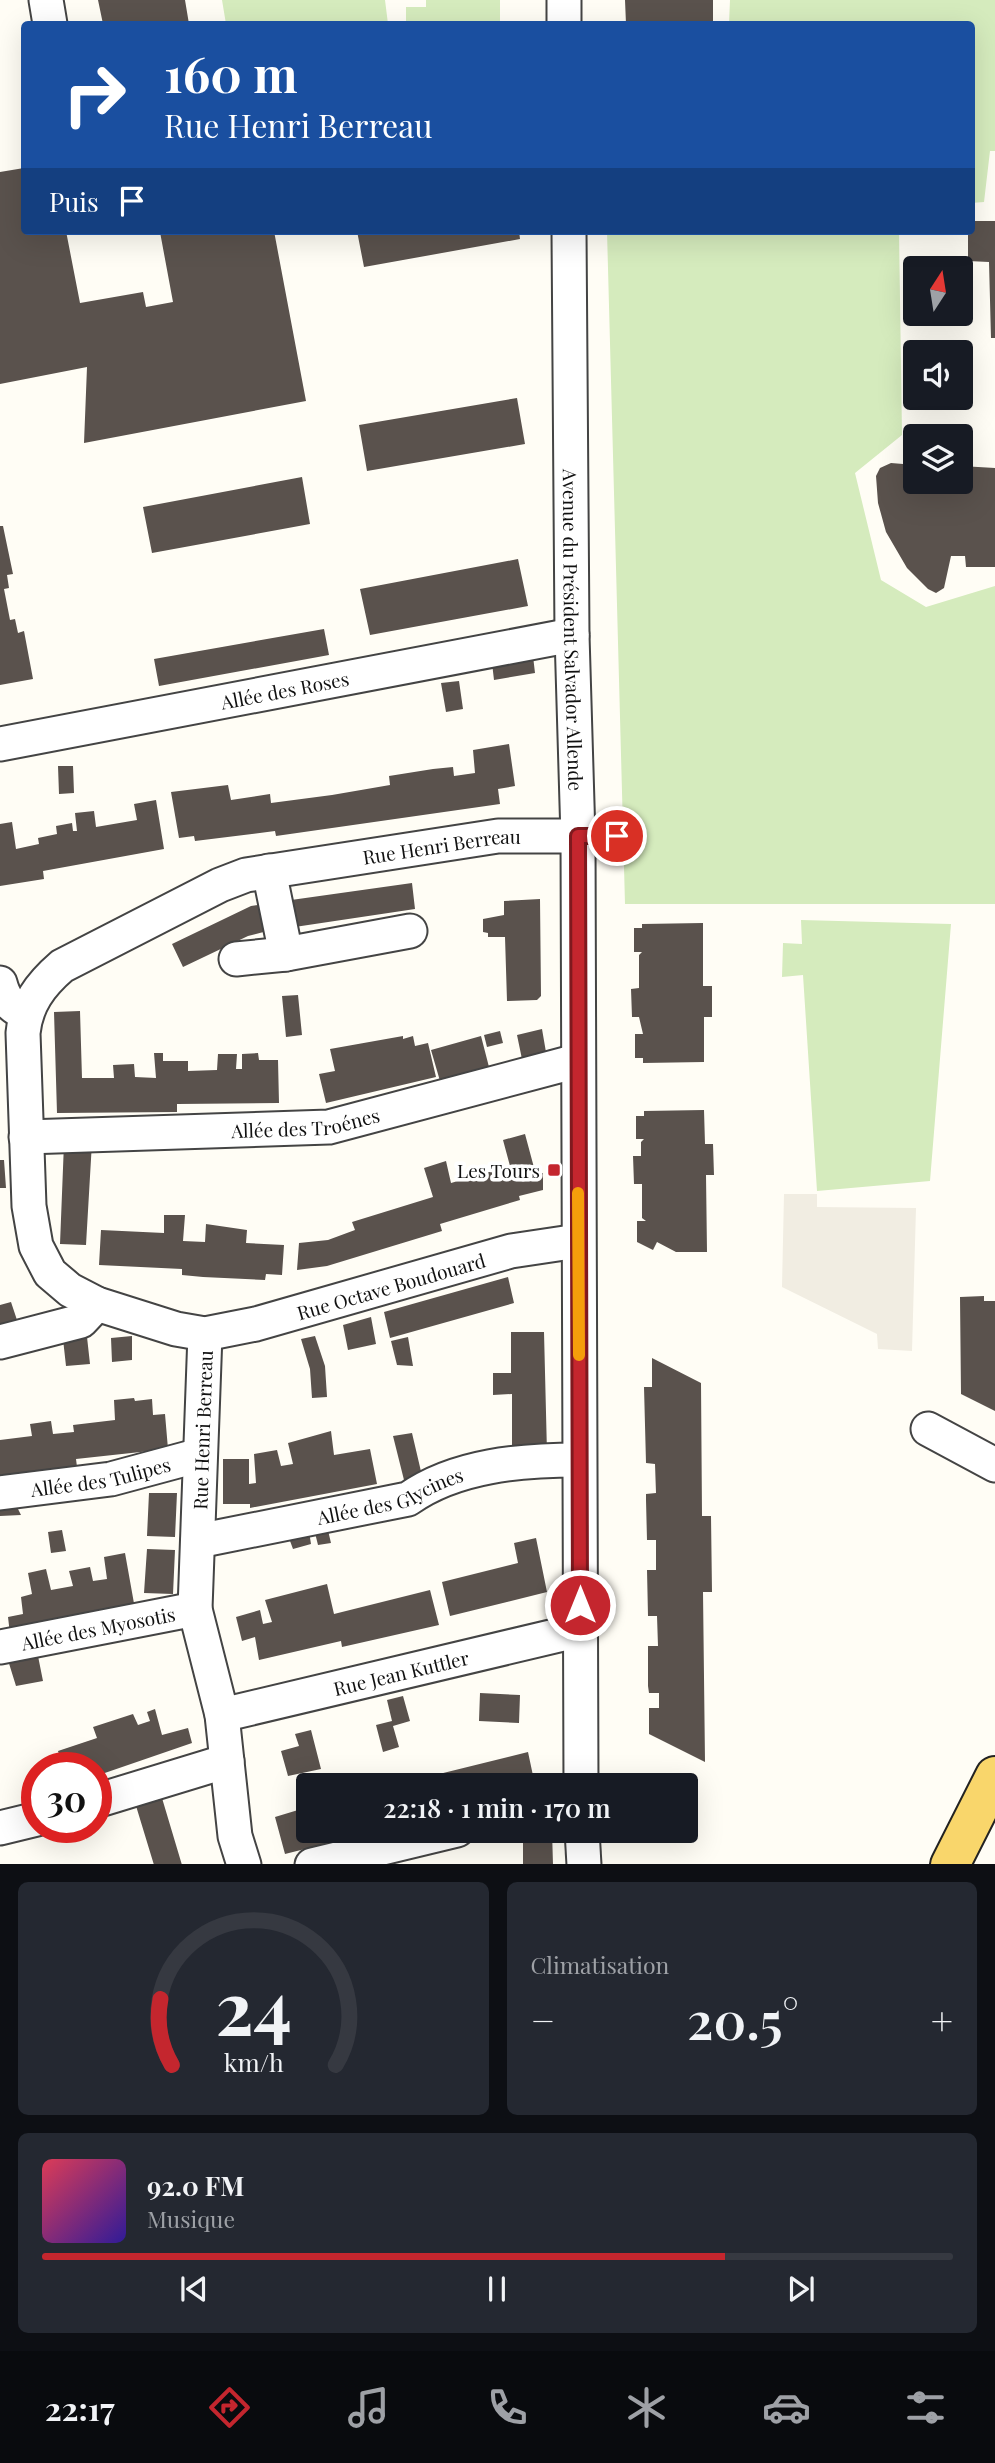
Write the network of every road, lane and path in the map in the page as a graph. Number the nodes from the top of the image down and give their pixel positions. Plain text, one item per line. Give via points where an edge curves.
1 (46, 0) edge
2 (564, 0) edge
3 (50, 21) edge
4 (564, 21) edge
5 (569, 235) edge
6 (572, 635) junction
7 (0, 744) edge
8 (578, 836) junction
9 (617, 836) dead end
10 (269, 872) junction
11 (410, 931) dead end
12 (285, 954) junction
13 (236, 959) dead end
14 (0, 983) edge
15 (25, 1013) junction
16 (12, 1055) edge
17 (577, 1061) junction
18 (26, 1137) junction
19 (578, 1241) junction
20 (97, 1304) junction
21 (205, 1334) junction
22 (0, 1342) edge
23 (928, 1429) dead end
24 (200, 1455) junction
25 (579, 1460) junction
26 (995, 1465) edge
27 (0, 1493) edge
28 (198, 1541) junction
29 (195, 1609) junction
30 (580, 1630) junction
31 (0, 1647) edge
32 (222, 1715) junction
33 (227, 1761) junction
34 (581, 1773) edge
35 (995, 1776) edge
36 (112, 1796) edge
37 (21, 1823) edge
38 (0, 1828) edge
39 (402, 1843) edge
40 (583, 1843) edge
41 (244, 1864) edge
42 (312, 1864) edge
43 (584, 1864) edge
44 (950, 1864) edge

1 - 3 street
2 - 4 street
5 - 6 street, Avenue du Président Salvador Allende
6 - 7 street, Allée des Roses
6 - 8 street, Avenue du Président Salvador Allende
8 - 9 street, Rue Henri Berreau
8 - 10 street, Rue Henri Berreau via 498,836
8 - 17 street, Avenue du Président Salvador Allende
10 - 12 street
10 - 15 street, Rue Henri Berreau via 220,885 62,966 46,980
11 - 12 street
12 - 13 street
14 - 15 street via 13,1008
15 - 16 street, Rue Henri Berreau
16 - 18 street, Rue Henri Berreau
17 - 18 street, Allée des Troénes via 329,1127
17 - 19 street, Avenue du Président Salvador Allende
18 - 20 street, Rue Henri Berreau via 36,1246 50,1273
19 - 21 street, Rue Octave Boudouard via 511,1251 256,1324
19 - 25 street, Avenue du Président Salvador Allende
20 - 21 street, Rue Henri Berreau
20 - 22 street via 81,1321
21 - 24 street, Rue Henri Berreau
23 - 26 street
24 - 27 street, Allée des Tulipes via 111,1479
24 - 28 street, Rue Henri Berreau
25 - 28 street, Allée des Glycines via 526,1460 433,1482 408,1499
25 - 30 street, Avenue du Président Salvador Allende
28 - 29 street, Rue Henri Berreau
29 - 31 street, Allée des Myosotis
29 - 32 street, Rue Henri Berreau
30 - 32 street, Rue Jean Kuttler
30 - 34 street, Avenue du Président Salvador Allende
32 - 33 street, Rue Henri Berreau
33 - 36 street
33 - 41 street, Rue Henri Berreau via 235,1836
35 - 44 main road
37 - 38 street
39 - 42 street
40 - 43 street

